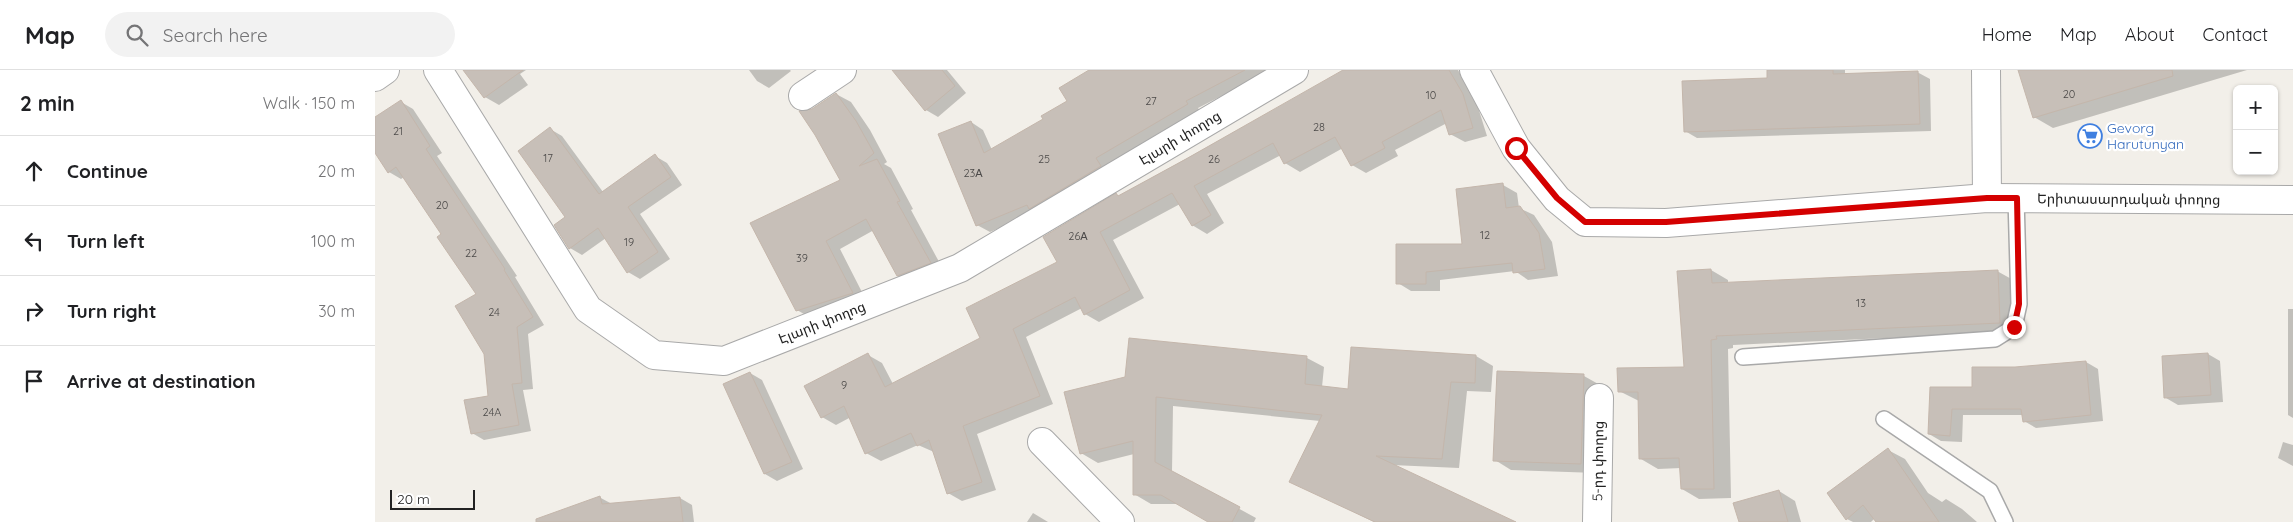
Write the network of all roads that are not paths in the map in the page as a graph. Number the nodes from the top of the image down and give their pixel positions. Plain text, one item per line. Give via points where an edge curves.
1 (385, 70) edge
2 (438, 70) edge
3 (842, 70) edge
4 (1294, 70) edge
5 (1474, 70) edge
6 (1986, 70) edge
7 (375, 77) edge
8 (803, 96) dead end
9 (1987, 198) junction
10 (2017, 198) junction
11 (2293, 200) edge
12 (1743, 357) dead end
13 (1599, 398) dead end
14 (1884, 418) dead end
15 (1043, 442) dead end
16 (1120, 522) edge
17 (1597, 522) edge
18 (2005, 522) edge

1 - 7 street
2 - 4 street, Էլարի փողոց via 589,309 654,355 724,361 960,268
3 - 8 street
5 - 9 street, Երիտասարդական փողոց via 1516,148 1557,198 1585,222 1666,222
6 - 9 street
9 - 10 street, Երիտասարդական փողոց
10 - 11 street, Երիտասարդական փողոց
10 - 12 lane via 2019,304 2014,327 1995,339
13 - 17 street, 5-րդ փողոց
14 - 18 lane via 1990,491
15 - 16 street

